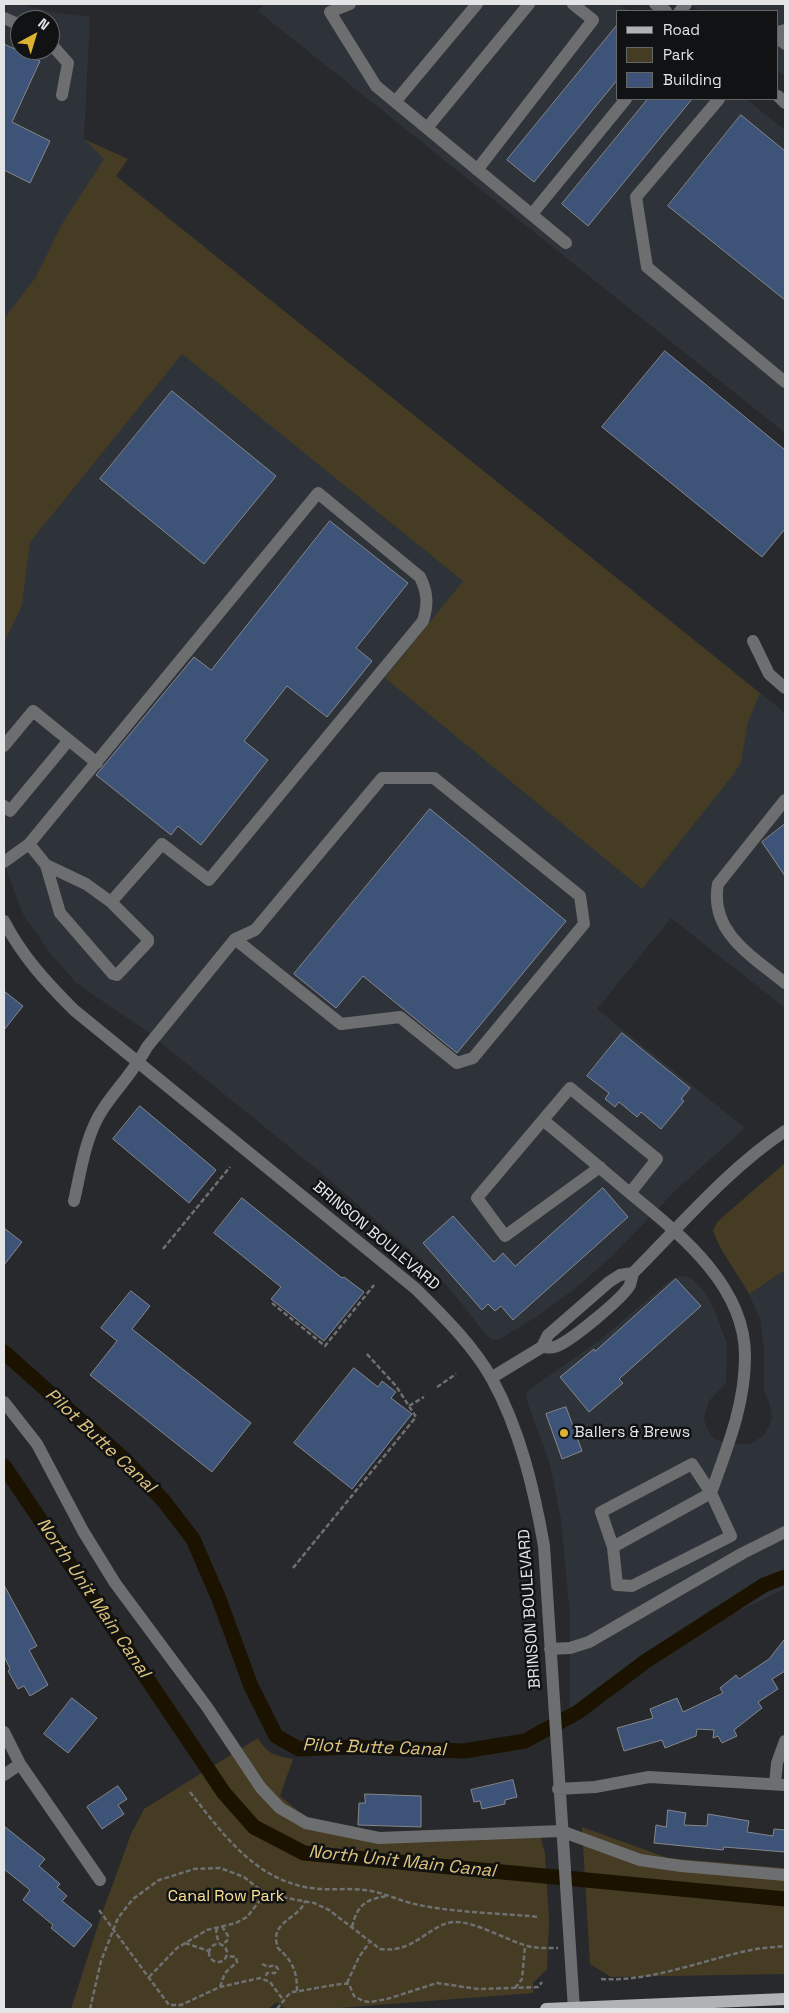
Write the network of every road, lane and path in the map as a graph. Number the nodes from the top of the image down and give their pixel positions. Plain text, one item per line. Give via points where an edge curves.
1 (350, 4) edge
2 (477, 4) edge
3 (530, 4) edge
4 (573, 4) edge
5 (60, 54) edge
6 (62, 95) dead end
7 (625, 100) edge
8 (718, 100) edge
9 (394, 102) junction
10 (427, 128) junction
11 (477, 170) junction
12 (532, 214) junction
13 (566, 243) dead end
14 (785, 382) edge
15 (753, 641) dead end
16 (785, 688) edge
17 (69, 740) junction
18 (4, 746) edge
19 (97, 763) junction
20 (785, 800) edge
21 (4, 806) edge
22 (29, 844) junction
23 (4, 862) edge
24 (46, 865) junction
25 (111, 902) junction
26 (4, 921) edge
27 (235, 939) junction
28 (785, 983) edge
29 (139, 1063) junction
30 (544, 1121) junction
31 (785, 1131) edge
32 (600, 1167) junction
33 (230, 1168) dead end
34 (630, 1193) junction
35 (74, 1201) dead end
36 (675, 1231) junction
37 (163, 1249) dead end
38 (633, 1273) junction
39 (374, 1286) dead end
40 (272, 1304) dead end
41 (542, 1347) junction
42 (366, 1353) dead end
43 (456, 1374) dead end
44 (491, 1378) junction
45 (437, 1387) dead end
46 (424, 1397) dead end
47 (4, 1402) edge
48 (409, 1406) junction
49 (711, 1493) junction
50 (785, 1532) edge
51 (613, 1546) junction
52 (293, 1568) dead end
53 (550, 1649) junction
54 (4, 1732) edge
55 (785, 1742) edge
56 (20, 1764) junction
57 (4, 1776) edge
58 (780, 1785) edge
59 (558, 1789) junction
60 (190, 1792) dead end
61 (562, 1838) junction
62 (785, 1875) edge
63 (100, 1880) dead end
64 (265, 1894) junction
65 (388, 1896) junction
66 (305, 1901) junction
67 (99, 1910) dead end
68 (539, 1916) dead end
69 (113, 1926) junction
70 (222, 1926) junction
71 (218, 1927) junction
72 (352, 1927) junction
73 (185, 1943) junction
74 (369, 1943) junction
75 (220, 1944) junction
76 (525, 1946) junction
77 (785, 1946) edge
78 (570, 1948) junction
79 (209, 1951) junction
80 (227, 1956) junction
81 (262, 1964) dead end
82 (149, 1977) junction
83 (265, 1978) junction
84 (601, 1979) dead end
85 (542, 1982) dead end
86 (347, 1983) junction
87 (220, 1987) junction
88 (515, 1988) junction
89 (297, 1991) junction
90 (785, 1999) edge
91 (284, 2000) junction
92 (574, 2008) edge
93 (90, 2009) edge
94 (277, 2009) edge
95 (546, 2009) edge

1 - 9 street via 330,12 376,86
2 - 9 street
3 - 10 street
4 - 11 street via 594,20
5 - 6 street via 68,63
7 - 12 street
8 - 14 street via 636,197 647,267
9 - 10 street
10 - 11 street
11 - 12 street
12 - 13 street
15 - 16 street via 769,674
17 - 18 street via 33,711
17 - 19 street
17 - 21 street via 10,811
19 - 22 street
19 - 25 street via 318,493 420,577 428,604 424,621 209,880 162,844
20 - 28 street via 718,884 715,900 721,923 737,944
22 - 23 street
22 - 24 street
24 - 25 street via 86,884
24 - 25 street via 60,913 113,974 117,974 148,939
26 - 29 street, BRINSON BOULEVARD via 17,946 38,974 74,1010
27 - 27 street via 256,930 382,778 434,778 580,896 584,924 474,1058 457,1063 400,1018 341,1024
27 - 29 street via 147,1047
29 - 35 street via 102,1111 88,1143
29 - 44 street, BRINSON BOULEVARD via 416,1288 453,1327
30 - 32 street
30 - 32 street via 477,1198 504,1236
30 - 34 street via 570,1088 657,1159
31 - 36 street via 748,1161
32 - 34 street
33 - 37 path
34 - 36 street
36 - 38 street
36 - 49 street via 710,1269 734,1309 742,1334 745,1356 739,1412
38 - 41 street via 620,1275 609,1282 548,1335
38 - 41 street via 621,1296 599,1315 563,1343
39 - 40 path via 325,1346
41 - 44 street
42 - 48 path via 396,1386
43 - 45 path
44 - 53 street, BRINSON BOULEVARD via 507,1410 534,1492 544,1546
46 - 48 path
47 - 61 street via 37,1444 114,1583 207,1707 261,1788 280,1808 306,1822 380,1838
48 - 52 path via 416,1417
49 - 51 street
49 - 51 street via 692,1464 601,1512
49 - 51 street via 731,1536 632,1586 617,1585
50 - 53 street via 589,1642 570,1648
53 - 59 street, BRINSON BOULEVARD
54 - 56 street
55 - 58 street via 777,1763
56 - 57 street
56 - 63 street
58 - 59 street via 649,1776
59 - 61 street, BRINSON BOULEVARD
60 - 65 path via 225,1837 252,1862 282,1881 310,1888 356,1888
61 - 62 street via 640,1860
61 - 78 street, BRINSON BOULEVARD
64 - 66 path
64 - 69 path via 244,1877 220,1868 194,1869 159,1880 133,1899
64 - 70 path via 247,1917
65 - 68 path via 426,1906
65 - 72 path via 372,1898 362,1904
66 - 72 path via 329,1910
66 - 89 path via 302,1909 285,1921 276,1937 278,1948 296,1968
67 - 69 path
69 - 82 path
69 - 93 path
70 - 71 path
70 - 75 path via 228,1936 227,1941
71 - 73 path
71 - 75 path via 216,1933
72 - 74 path
73 - 79 path
73 - 82 path
74 - 76 path via 389,1951 413,1944 454,1922
74 - 86 path via 358,1957
75 - 79 path via 212,1945
75 - 80 path via 227,1949
76 - 78 path
76 - 88 path via 522,1979
77 - 84 path via 751,1950 652,1974
78 - 92 street, BRINSON BOULEVARD
79 - 80 path via 215,1962
80 - 87 path via 236,1957 238,1962 225,1973
81 - 83 path via 268,1967 275,1965 278,1969 275,1973 267,1973
82 - 87 path via 166,2001 175,2006
83 - 87 path
83 - 91 path
85 - 88 path via 538,1987
86 - 88 path via 358,2000 370,2002 437,1982 478,1989
86 - 89 path
89 - 91 path
90 - 92 main road
91 - 94 path
92 - 95 main road

